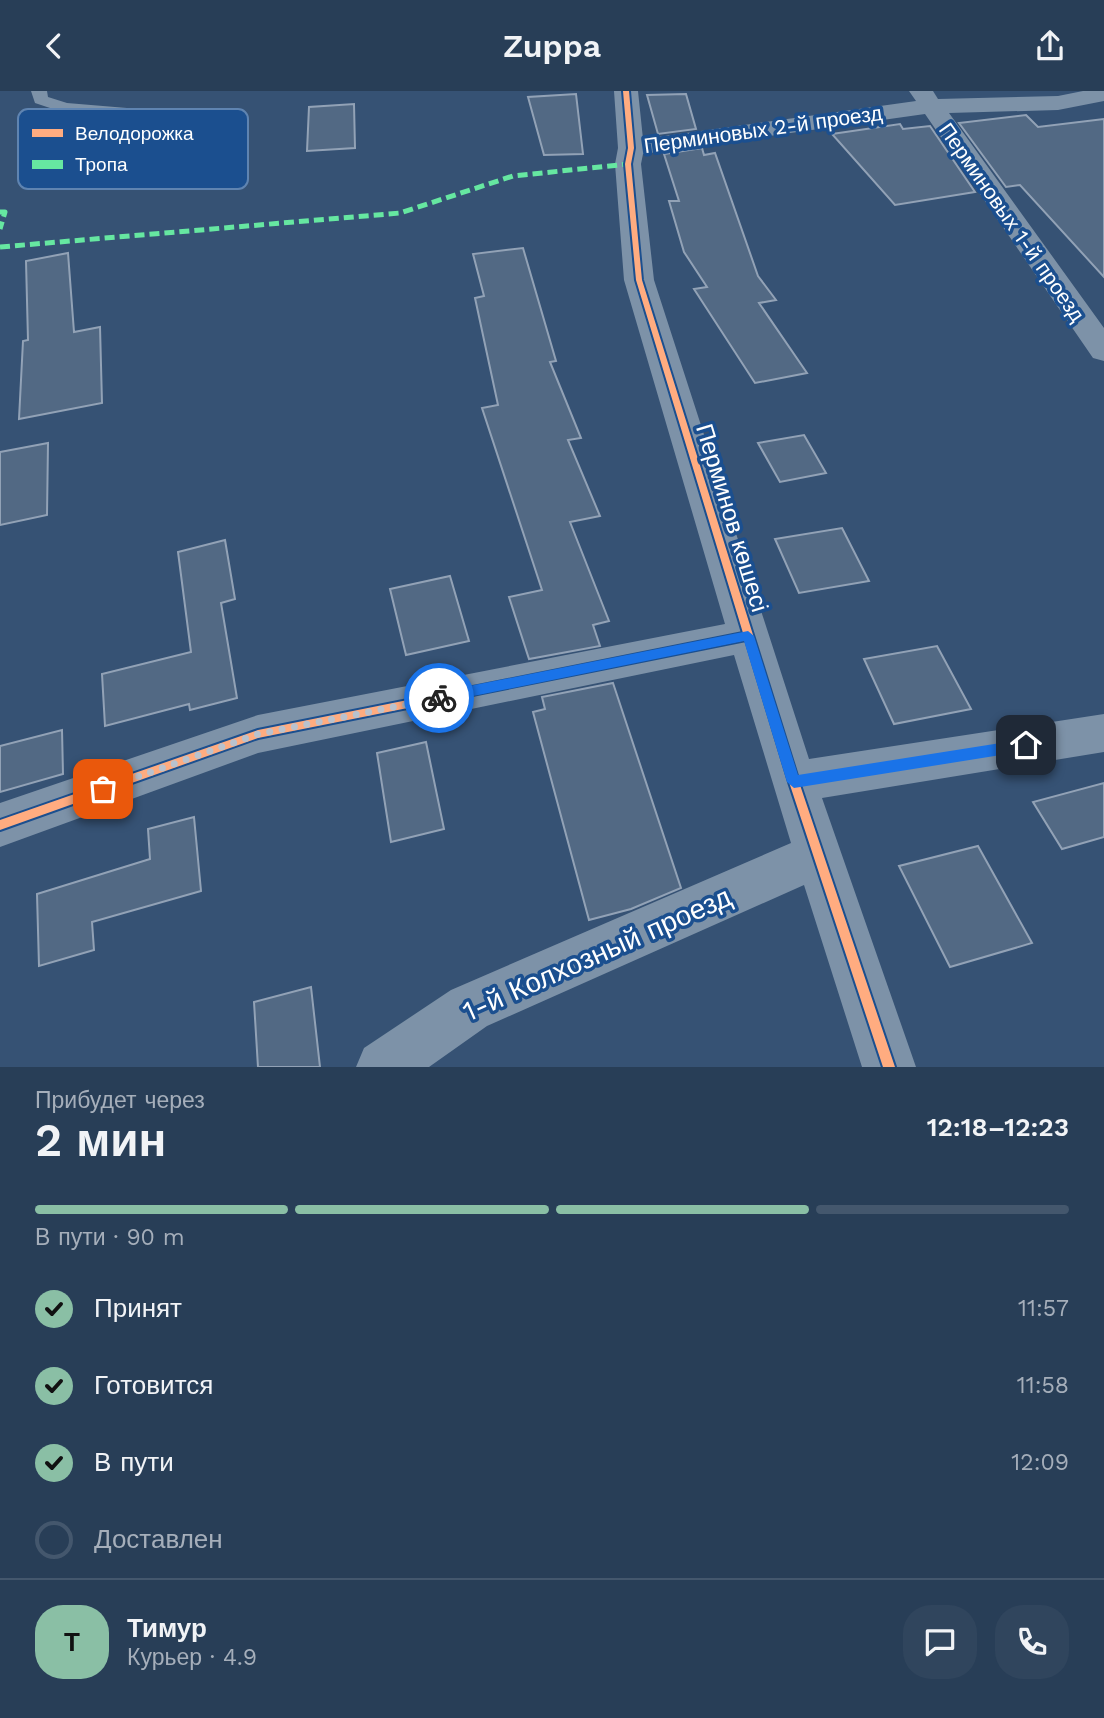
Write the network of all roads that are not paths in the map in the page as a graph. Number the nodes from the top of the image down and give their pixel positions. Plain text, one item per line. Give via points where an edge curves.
1 (39, 91) edge
2 (626, 91) edge
3 (1104, 94) edge
4 (925, 99) edge
5 (77, 109) edge
6 (631, 148) junction
7 (1104, 351) edge
8 (748, 636) junction
9 (1104, 733) edge
10 (794, 782) junction
11 (0, 825) edge
12 (818, 855) junction
13 (383, 1067) edge
14 (889, 1067) edge

1 - 5 lane via 41,100
2 - 6 street, Перминов көшесі
3 - 4 street, Перминовых 2-й проезд via 1058,103
4 - 6 street, Перминовых 2-й проезд
4 - 7 street, Перминовых 1-й проезд
6 - 8 street, Перминов көшесі via 628,164 639,280
8 - 10 street, Перминов көшесі
8 - 11 street via 258,734
9 - 10 street
10 - 12 street, Перминов көшесі
12 - 13 street, 1-й Колхозный проезд via 469,1008
12 - 14 street, Перминов көшесі

